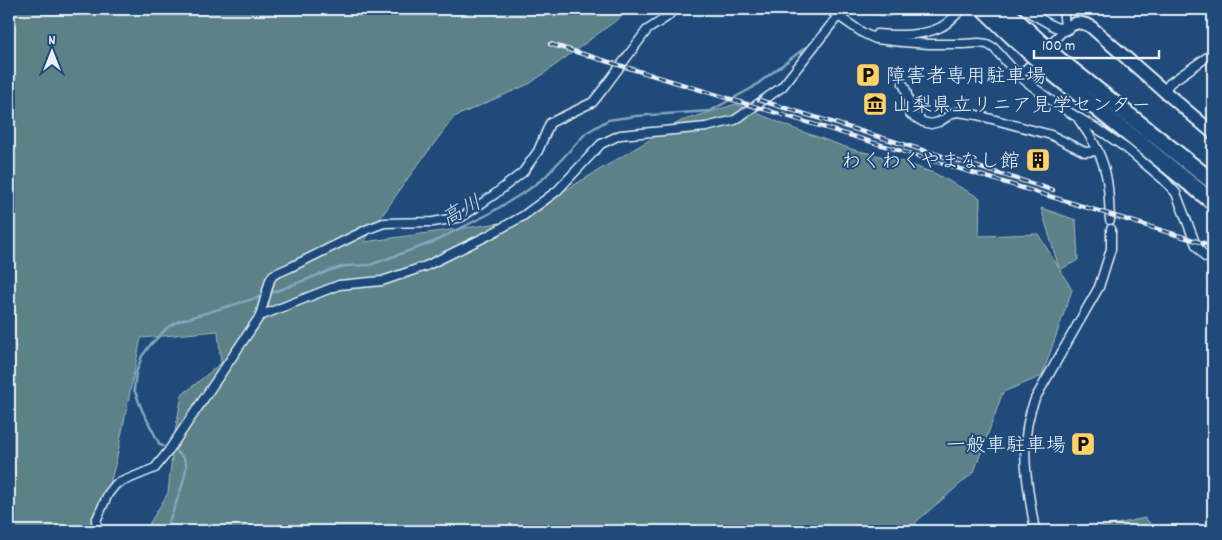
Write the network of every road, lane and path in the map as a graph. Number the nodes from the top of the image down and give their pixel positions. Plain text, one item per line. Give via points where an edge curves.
1 (674, 9) edge
2 (828, 9) edge
3 (962, 9) edge
4 (984, 9) edge
5 (1004, 9) edge
6 (1023, 9) edge
7 (1061, 9) edge
8 (838, 16) junction
9 (1065, 28) junction
10 (863, 33) junction
11 (1213, 53) edge
12 (1053, 64) junction
13 (1019, 76) junction
14 (903, 84) dead end
15 (1164, 91) junction
16 (1076, 116) junction
17 (1213, 133) edge
18 (1098, 151) junction
19 (1213, 182) edge
20 (1213, 202) edge
21 (1110, 220) dead end
22 (1111, 229) dead end
23 (1213, 260) edge
24 (260, 316) junction
25 (98, 531) edge
26 (1035, 531) edge

1 - 24 street via 647,30 593,102 550,123 538,151 523,172 495,194 462,217 433,222 384,223 368,228 273,275
2 - 8 street
3 - 10 street via 941,27 929,32
4 - 12 highway, bridge via 1012,36
5 - 12 highway, bridge
6 - 9 street via 1055,28
7 - 9 street
8 - 10 street
8 - 24 street via 782,88 735,120 706,127 620,135 601,144 557,191 523,216 489,235 426,266 382,281 339,284
9 - 13 street
9 - 15 street via 1074,23 1090,26
10 - 13 street via 876,39 902,42 987,44
11 - 15 street via 1170,83
12 - 19 highway
12 - 20 highway
13 - 16 street
14 - 18 street via 907,90 910,114 923,122 939,122 953,112 977,115 1051,135 1085,152
15 - 17 street
16 - 18 street
16 - 23 street via 1127,149 1164,180 1176,193 1196,245 1205,257
18 - 21 street via 1106,177
22 - 26 street via 1111,249 1099,287 1029,412 1025,471
24 - 25 street via 155,468 116,484 108,494 96,521

